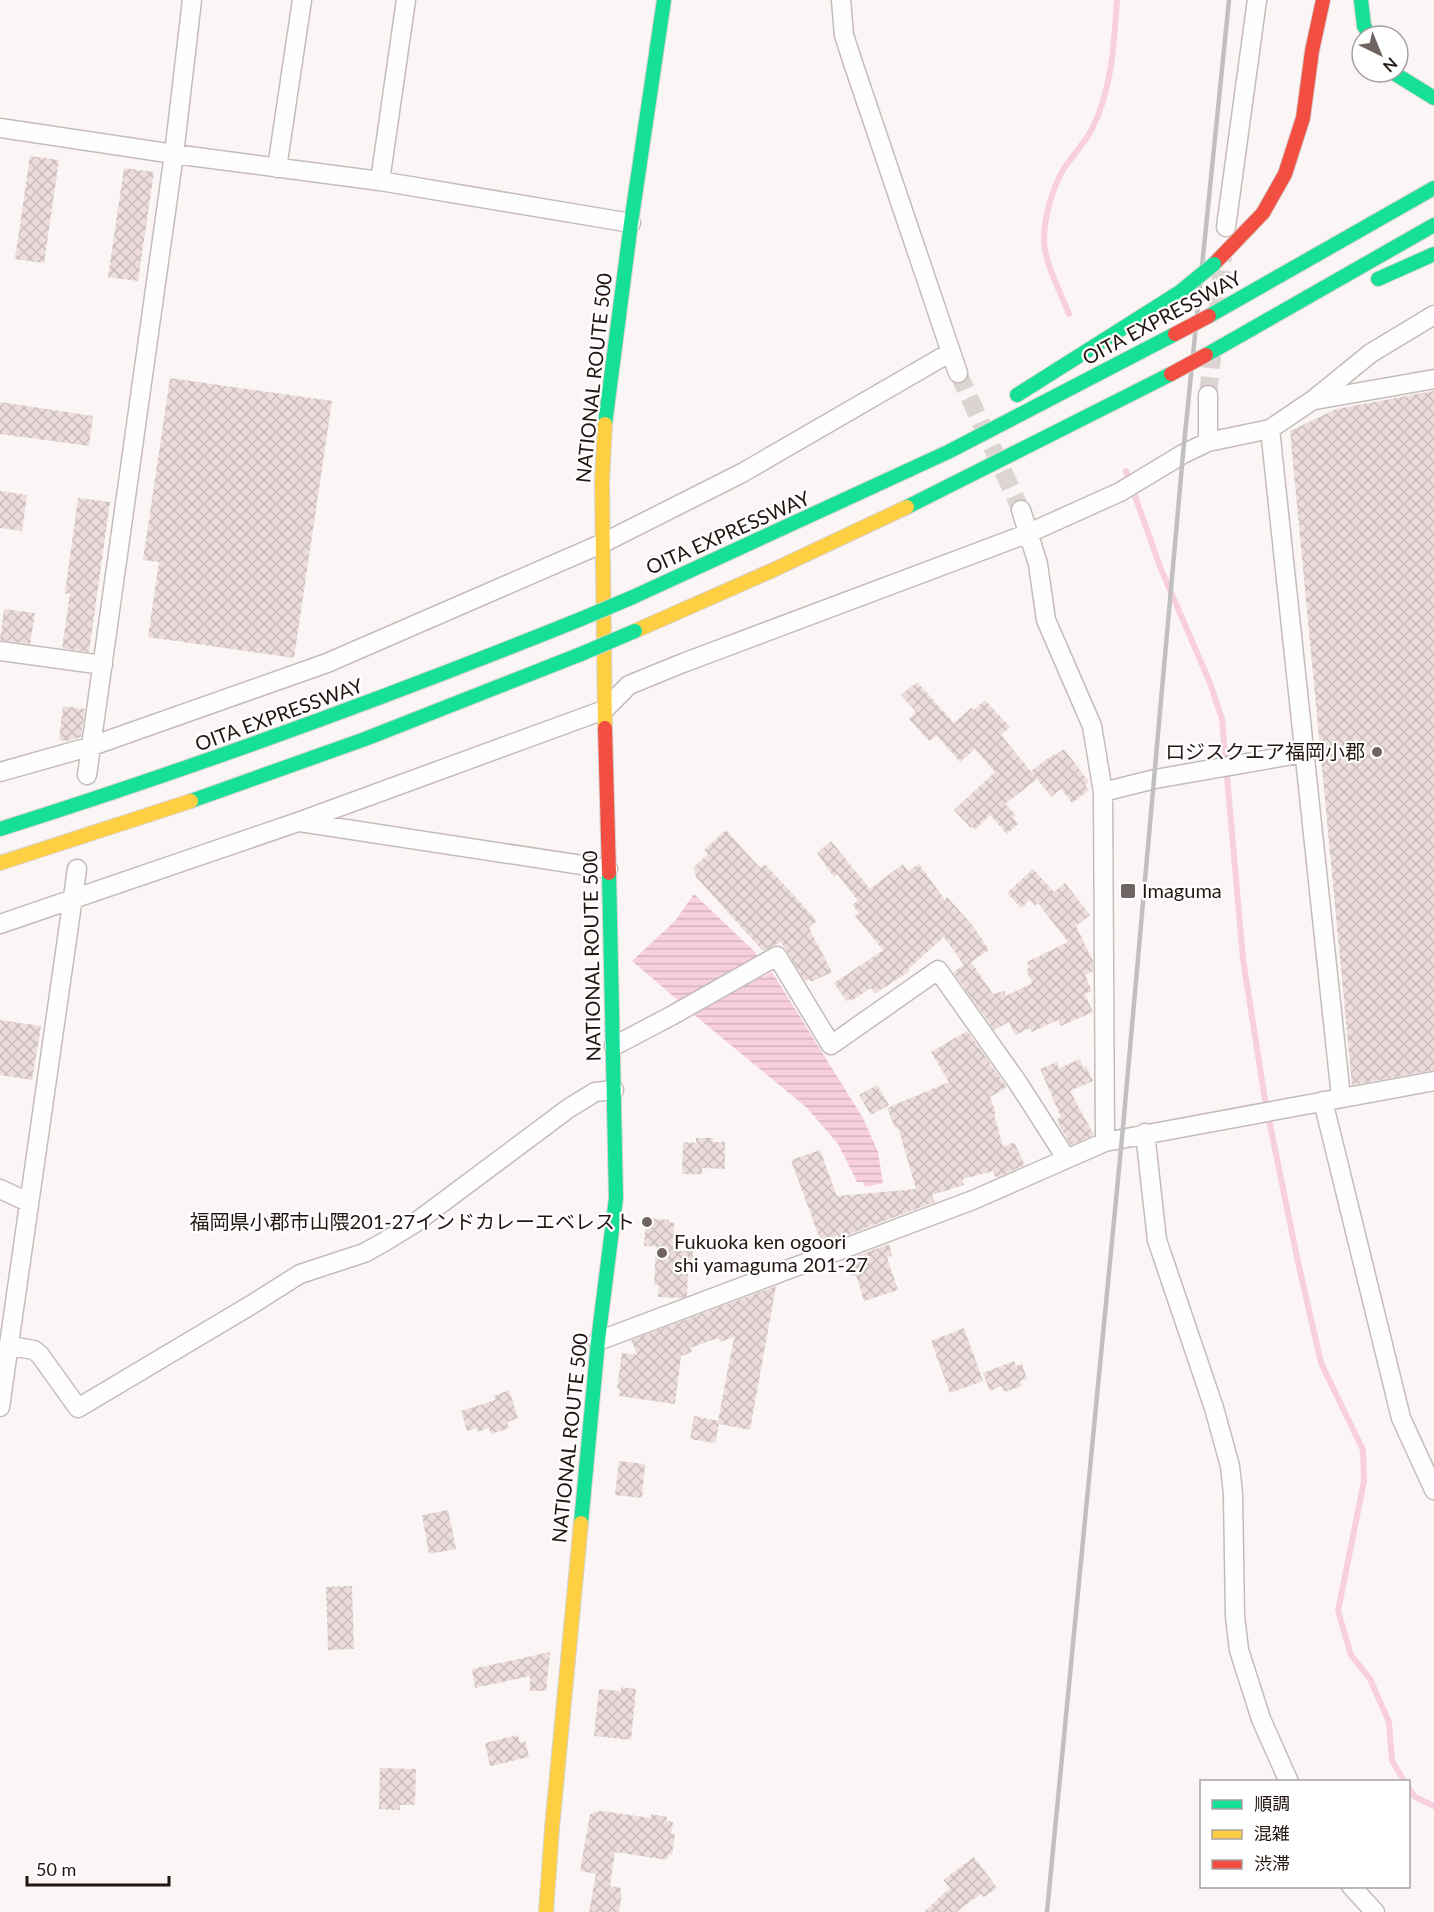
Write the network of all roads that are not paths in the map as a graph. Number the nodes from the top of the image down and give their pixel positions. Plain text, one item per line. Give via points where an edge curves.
1 (192, 0) edge
2 (302, 0) edge
3 (406, 0) edge
4 (664, 0) edge
5 (841, 0) edge
6 (1257, 0) edge
7 (1323, 0) edge
8 (1361, 0) edge
9 (1364, 24) edge
10 (1410, 83) edge
11 (1434, 98) edge
12 (0, 128) edge
13 (174, 154) junction
14 (277, 168) junction
15 (380, 181) junction
16 (1434, 188) edge
17 (631, 223) junction
18 (1434, 225) edge
19 (1226, 227) dead end
20 (1434, 254) edge
21 (1366, 285) dead end
22 (1434, 315) edge
23 (951, 352) junction
24 (958, 373) tunnel mouth
25 (1434, 379) edge
26 (1208, 395) tunnel mouth
27 (1313, 400) junction
28 (1003, 403) dead end
29 (964, 428) dead end
30 (1270, 429) junction
31 (1208, 442) junction
32 (1043, 454) dead end
33 (960, 482) junction
34 (1021, 510) tunnel mouth
35 (1029, 534) junction
36 (601, 544) junction
37 (711, 563) junction
38 (0, 651) edge
39 (103, 665) junction
40 (604, 710) junction
41 (92, 746) junction
42 (1304, 753) junction
43 (0, 772) edge
44 (87, 775) dead end
45 (1103, 792) junction
46 (298, 822) junction
47 (0, 829) edge
48 (0, 863) edge
49 (77, 869) dead end
50 (608, 869) junction
51 (72, 901) junction
52 (0, 924) edge
53 (614, 1046) junction
54 (1434, 1081) edge
55 (614, 1090) junction
56 (1341, 1097) junction
57 (1323, 1101) junction
58 (1145, 1133) junction
59 (1105, 1142) junction
60 (1066, 1158) junction
61 (0, 1189) edge
62 (28, 1202) junction
63 (598, 1341) junction
64 (10, 1346) junction
65 (0, 1407) edge
66 (1434, 1490) edge
67 (1288, 1780) edge
68 (1352, 1888) edge
69 (546, 1912) edge
70 (1375, 1912) edge

1 - 13 street
2 - 14 street
3 - 15 street
4 - 17 highway, NATIONAL ROUTE 500
5 - 23 street via 844,35
6 - 19 street
7 - 28 highway, bridge via 1303,118 1285,174 1263,213 1214,264 1180,292
8 - 9 highway
10 - 11 highway
12 - 13 street
13 - 14 street
13 - 39 street
14 - 15 street
15 - 17 street
16 - 37 highway, OITA EXPRESSWAY, bridge via 1209,316 948,452
17 - 36 highway, NATIONAL ROUTE 500 via 606,414
18 - 33 highway, bridge via 1171,375
20 - 21 highway
22 - 27 street via 1371,353
23 - 24 street
23 - 36 street via 742,473
25 - 27 street
26 - 31 street
27 - 30 street
29 - 37 highway
30 - 31 street
30 - 42 street
31 - 35 street via 1120,492
32 - 33 highway
33 - 48 highway, bridge via 744,584 477,697 197,800
34 - 35 street
35 - 40 street via 629,685
35 - 45 street via 1047,620 1092,726
36 - 40 highway, NATIONAL ROUTE 500
36 - 41 street via 327,663
37 - 47 highway, OITA EXPRESSWAY, bridge via 466,666 315,724 187,770
38 - 39 street
39 - 41 street
40 - 46 street
40 - 50 highway, NATIONAL ROUTE 500
41 - 43 street
41 - 44 street
42 - 45 street
42 - 56 street
45 - 59 street
46 - 50 street
46 - 51 street
49 - 51 street
50 - 53 highway, NATIONAL ROUTE 500
51 - 52 street
51 - 62 street
53 - 55 highway, NATIONAL ROUTE 500
53 - 60 street via 777,956 831,1045 938,970
54 - 56 street
55 - 63 highway, NATIONAL ROUTE 500 via 616,1198
55 - 64 street via 595,1092 569,1108 384,1242 364,1253 300,1274 78,1408 40,1355 34,1350
56 - 57 street
57 - 58 street
57 - 66 street via 1401,1419
58 - 59 street
58 - 67 street via 1157,1240 1230,1466 1239,1650 1261,1719
59 - 60 street
60 - 63 street via 973,1200
61 - 62 street
62 - 64 street
63 - 69 highway, NATIONAL ROUTE 500
64 - 65 street
68 - 70 street

